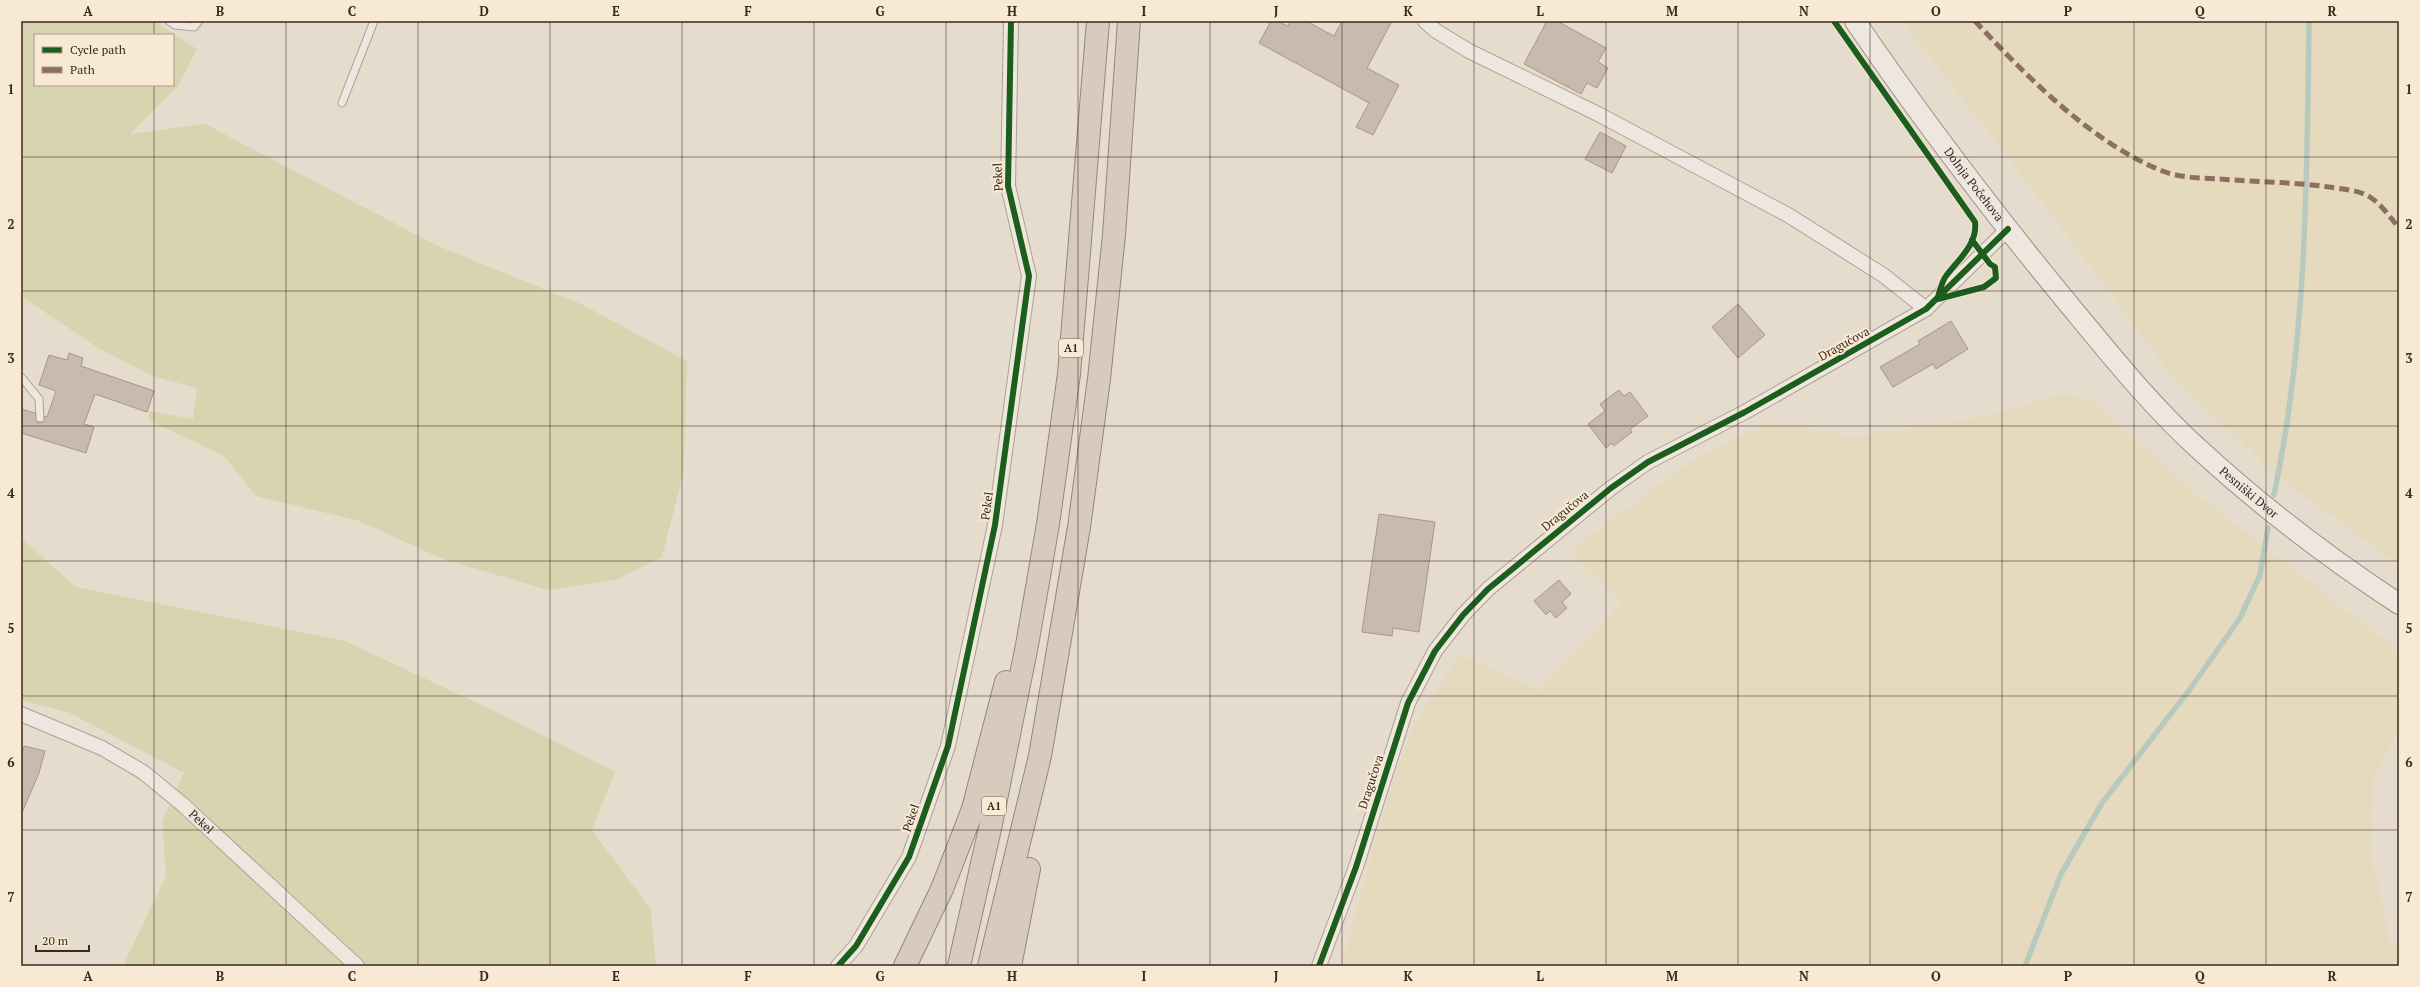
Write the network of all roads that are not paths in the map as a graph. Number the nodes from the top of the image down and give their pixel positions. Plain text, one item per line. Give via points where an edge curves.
1 (169, 21) edge
2 (199, 21) edge
3 (374, 21) edge
4 (1011, 21) edge
5 (1098, 21) edge
6 (1129, 21) edge
7 (1425, 21) edge
8 (1855, 21) edge
9 (342, 103) dead end
10 (2008, 229) junction
11 (1926, 309) junction
12 (2115, 361) joint
13 (21, 377) edge
14 (40, 418) dead end
15 (2399, 604) edge
16 (1027, 645) junction
17 (21, 714) edge
18 (1040, 756) junction
19 (357, 966) edge
20 (838, 966) edge
21 (905, 966) edge
22 (959, 966) edge
23 (989, 966) edge
24 (1010, 966) edge
25 (1319, 966) edge

1 - 2 lane via 175,25 194,27
3 - 9 lane
4 - 20 street, Pekel via 1008,186 1029,276 995,525 948,746 909,857 856,946
5 - 16 highway, A1 via 1069,374 1048,524
6 - 18 highway via 1114,235 1099,379 1079,527
7 - 11 street via 1436,31 1469,51 1598,114 1788,215 1883,275
8 - 10 main road, Dolnja Počehova via 1930,129
10 - 11 street, Dragučova
10 - 12 main road, Dolnja Počehova
11 - 25 street, Dragučova via 1745,412 1648,462 1610,488 1554,533 1488,589 1463,615 1435,651 1408,704 1356,866
12 - 15 main road, Pesniški Dvor via 2200,451 2273,514
13 - 14 lane via 38,399
16 - 21 highway via 1006,679 970,816 942,889
16 - 22 highway, A1
17 - 19 street, Pekel via 102,748 143,772 182,804
18 - 23 highway
18 - 24 highway via 1046,791

